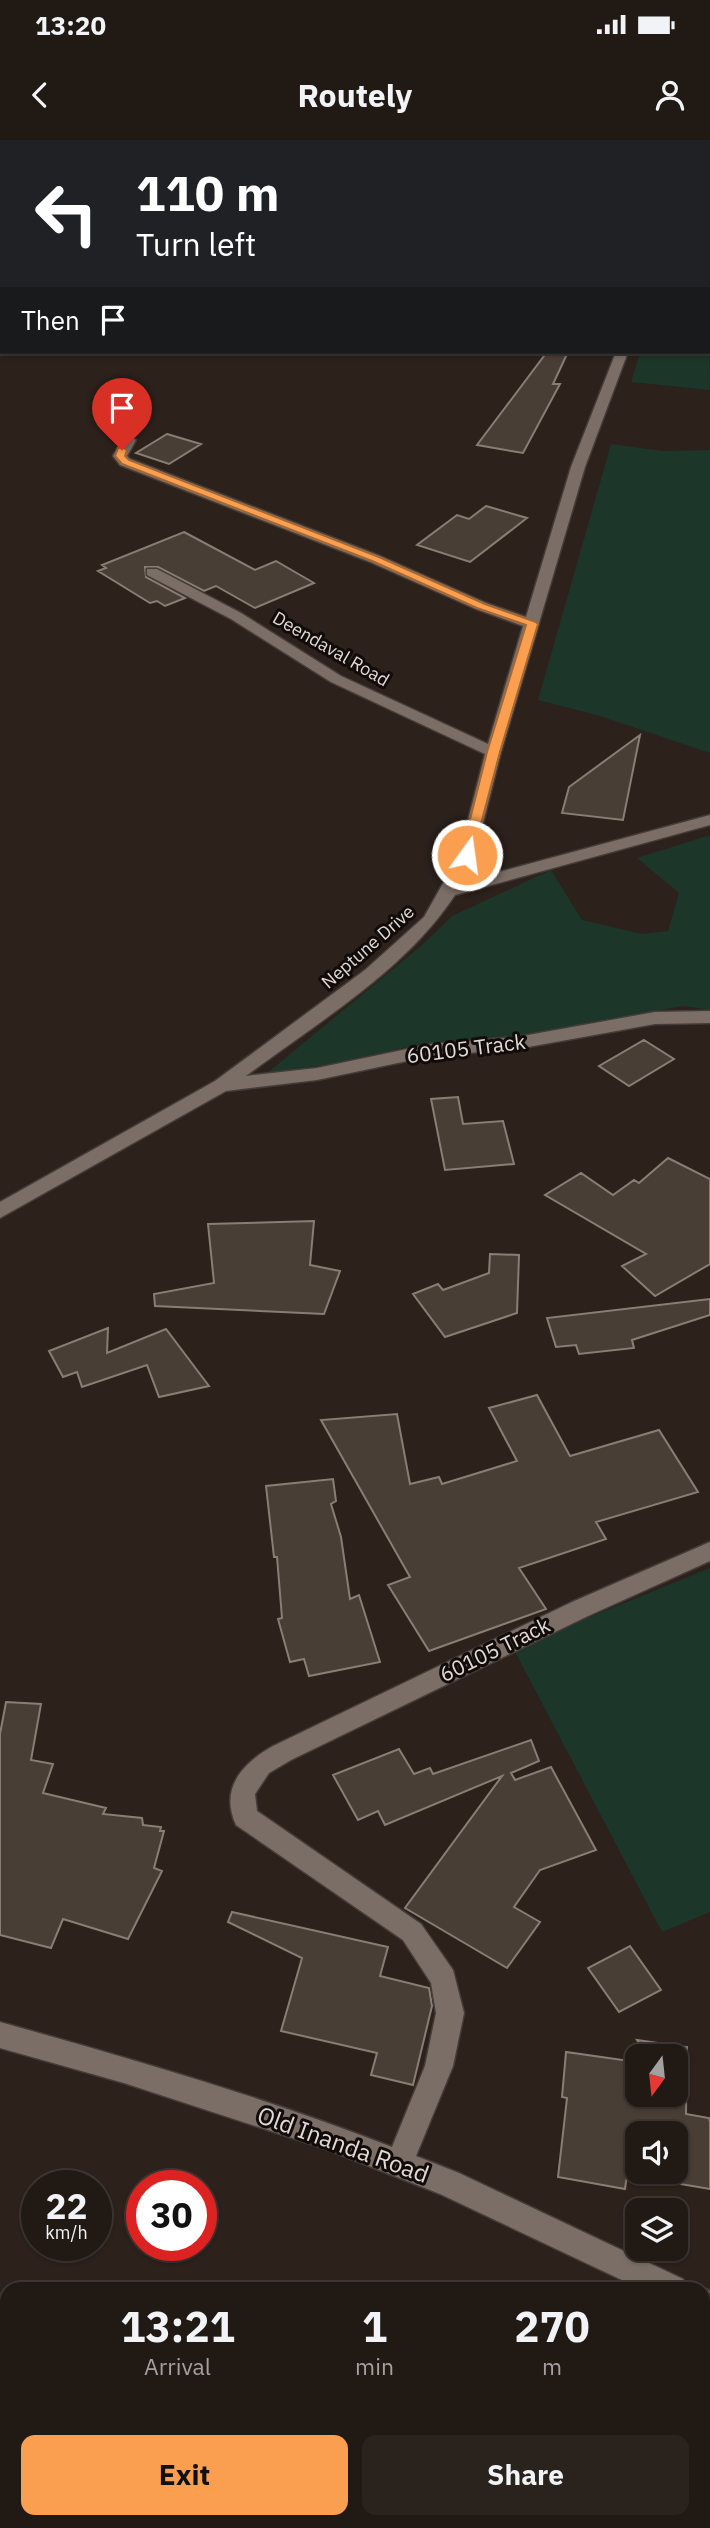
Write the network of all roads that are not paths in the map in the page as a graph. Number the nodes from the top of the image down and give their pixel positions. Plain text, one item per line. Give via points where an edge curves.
1 (621, 354) edge
2 (129, 440) dead end
3 (152, 572) dead end
4 (532, 624) junction
5 (494, 752) junction
6 (710, 820) edge
7 (449, 891) junction
8 (710, 1017) edge
9 (222, 1085) junction
10 (0, 1211) edge
11 (710, 1551) edge
12 (0, 2035) edge
13 (399, 2162) junction
14 (658, 2282) edge

1 - 4 street, Neptune Drive via 578,467
2 - 4 street via 120,456 125,462
3 - 5 street, Deendaval Road via 236,616 336,679
4 - 5 street, Neptune Drive
5 - 7 street, Neptune Drive via 467,855
6 - 7 street
7 - 9 street, Neptune Drive via 430,920 371,974
8 - 9 street, 60105 Track via 655,1018 517,1043 431,1051 317,1074
9 - 10 street, Neptune Drive
11 - 13 street, 60105 Track via 282,1753 260,1766 242,1792 245,1817 412,1932 444,1979 450,2013 439,2066
12 - 13 street, Old Inanda Road via 124,2070
13 - 14 street, Old Inanda Road

